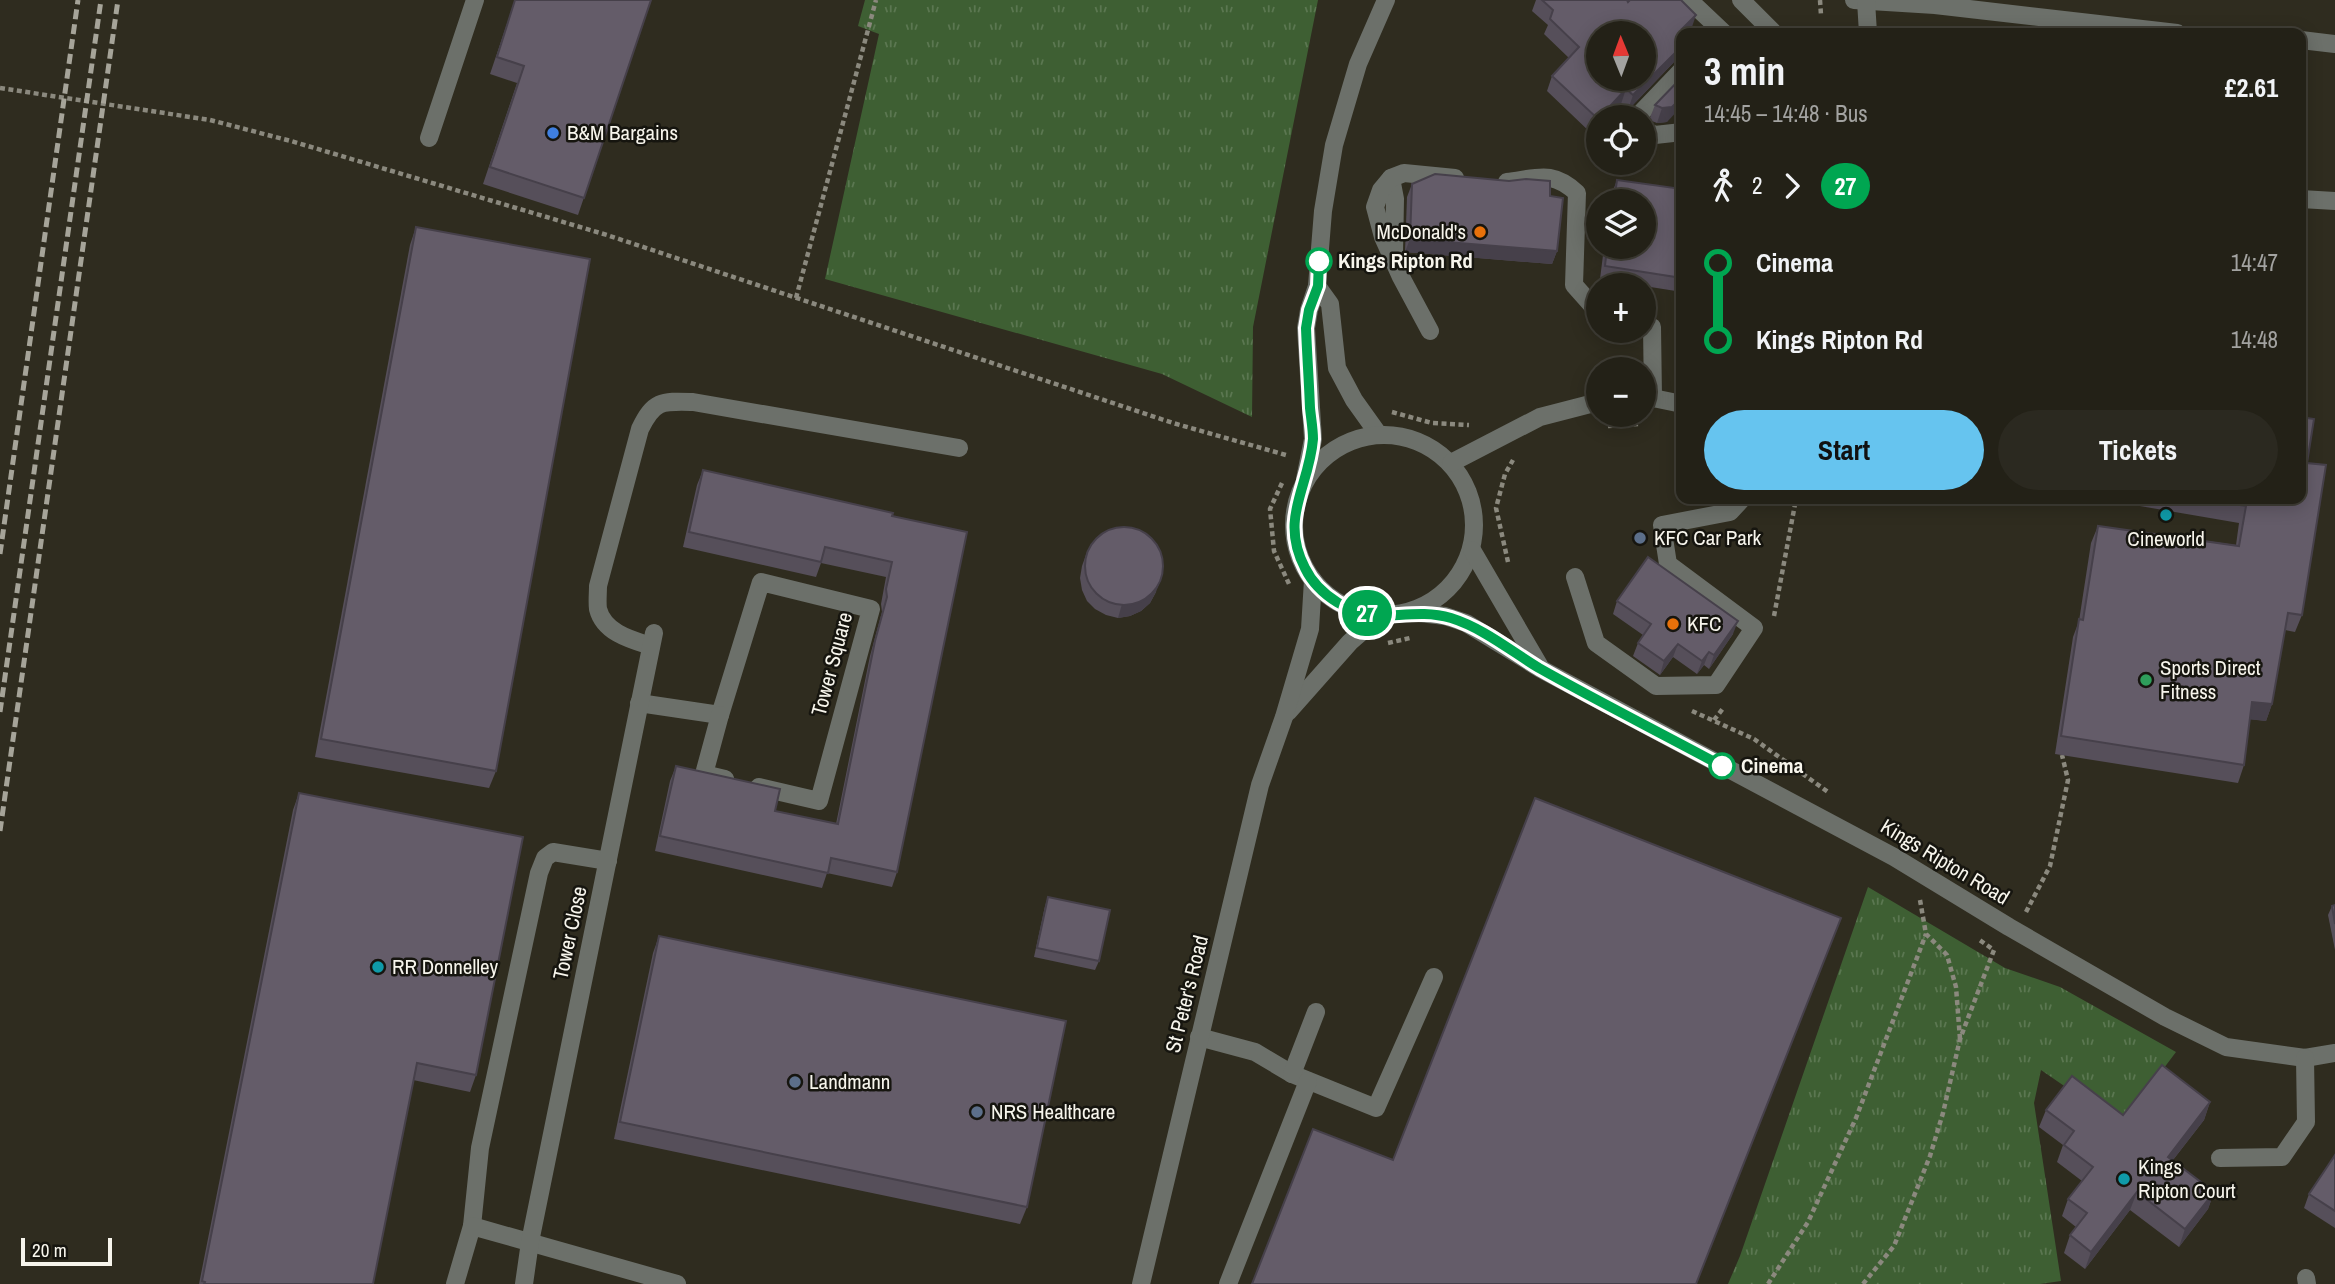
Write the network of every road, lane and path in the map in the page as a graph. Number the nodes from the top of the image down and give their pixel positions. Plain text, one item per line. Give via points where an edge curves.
1 (475, 0) edge
2 (876, 0) edge
3 (1689, 0) edge
4 (1741, 0) edge
5 (1820, 0) edge
6 (1854, 0) edge
7 (1386, 1) edge
8 (1866, 1) edge
9 (1821, 15) dead end
10 (1710, 26) edge
11 (1769, 28) edge
12 (1868, 28) edge
13 (2134, 28) edge
14 (2306, 41) edge
15 (2335, 44) edge
16 (1676, 76) edge
17 (0, 88) edge
18 (1648, 105) edge
19 (1676, 133) edge
20 (1656, 135) edge
21 (429, 138) dead end
22 (1470, 179) edge
23 (1494, 181) edge
24 (2306, 199) edge
25 (2335, 201) edge
26 (1318, 286) junction
27 (796, 298) junction
28 (1586, 298) edge
29 (1430, 331) dead end
30 (1656, 400) edge
31 (1676, 403) edge
32 (1586, 405) edge
33 (1384, 407) dead end
34 (1474, 425) dead end
35 (1379, 435) junction
36 (959, 448) dead end
37 (1523, 454) dead end
38 (1291, 456) dead end
39 (1451, 463) junction
40 (1285, 477) dead end
41 (1304, 482) junction
42 (1738, 504) edge
43 (1472, 550) junction
44 (1511, 572) dead end
45 (1575, 577) dead end
46 (1313, 580) junction
47 (1290, 597) dead end
48 (1411, 612) junction
49 (1380, 616) junction
50 (1412, 637) dead end
51 (1383, 646) dead end
52 (1541, 669) junction
53 (639, 703) junction
54 (1690, 710) dead end
55 (720, 715) junction
56 (1284, 717) junction
57 (2062, 755) edge
58 (1839, 799) dead end
59 (608, 861) junction
60 (1919, 894) dead end
61 (1921, 903) junction
62 (2014, 906) dead end
63 (1931, 910) dead end
64 (2025, 912) junction
65 (2036, 920) dead end
66 (1926, 934) junction
67 (1973, 936) dead end
68 (1434, 977) dead end
69 (1316, 1012) dead end
70 (1199, 1037) junction
71 (1960, 1039) junction
72 (2335, 1053) edge
73 (2305, 1058) junction
74 (1300, 1077) junction
75 (2220, 1158) dead end
76 (472, 1226) junction
77 (530, 1242) junction
78 (455, 1284) edge
79 (524, 1284) edge
80 (677, 1284) edge
81 (1141, 1284) edge
82 (1228, 1284) edge
83 (1768, 1284) edge
84 (1863, 1284) edge

1 - 21 street
2 - 27 path
3 - 10 street
4 - 11 street
5 - 9 path
6 - 8 street
7 - 26 street via 1358,64 1335,145 1323,211
8 - 12 street
8 - 13 street
14 - 15 street
16 - 18 street
17 - 27 path via 210,120 291,141 607,235
19 - 20 street
22 - 29 street via 1405,173 1391,178 1376,207 1383,237
23 - 28 street via 1548,177 1565,182 1577,193 1574,285
24 - 25 street
26 - 35 street via 1330,304 1336,368
26 - 41 street via 1306,328 1313,439
27 - 38 path via 1173,423
30 - 31 street
32 - 39 street via 1540,417
33 - 34 path via 1432,423
35 - 39 street via 1405,437 1430,447
35 - 41 street via 1340,447 1323,458
36 - 53 street, Tower Close via 693,402 667,401 649,410 598,586 598,610 611,628 621,636 653,639
37 - 44 path via 1511,461 1496,508
39 - 43 street via 1468,489 1475,519
40 - 47 path via 1270,509 1274,551
41 - 46 street via 1294,511 1295,541
42 - 45 street via 1730,513 1662,525 1668,564 1754,628 1716,685 1656,686 1595,643
43 - 48 street via 1449,589
43 - 52 street
46 - 49 street via 1324,594 1351,609
46 - 56 street, St Peter's Road via 1310,629
48 - 49 street
48 - 52 street, Kings Ripton Road via 1466,623
49 - 56 street via 1350,642
50 - 51 path
52 - 73 street, Kings Ripton Road via 1894,857 2165,1017 2225,1046
53 - 55 street
53 - 59 street, Tower Close
54 - 58 path via 1754,738
55 - 55 street, Tower Square via 761,582 871,609 819,801 704,774
56 - 70 street, St Peter's Road via 1260,785
57 - 64 path via 2068,780 2050,866
59 - 76 street via 553,852 539,873 480,1148
59 - 77 street, Tower Close
60 - 61 path
61 - 63 path
61 - 66 path
62 - 64 path
64 - 65 path
66 - 71 path via 1947,955 1956,987
66 - 83 path via 1856,1118 1808,1222
67 - 71 path via 1994,950
68 - 74 street via 1376,1108
69 - 74 street
70 - 74 street via 1255,1052
70 - 81 street, St Peter's Road
71 - 84 path via 1930,1156 1894,1247
72 - 73 street, Kings Ripton Road
73 - 75 street via 2306,1122 2282,1157
74 - 82 street
76 - 77 street
76 - 78 street
77 - 79 street, Tower Close
77 - 80 street

